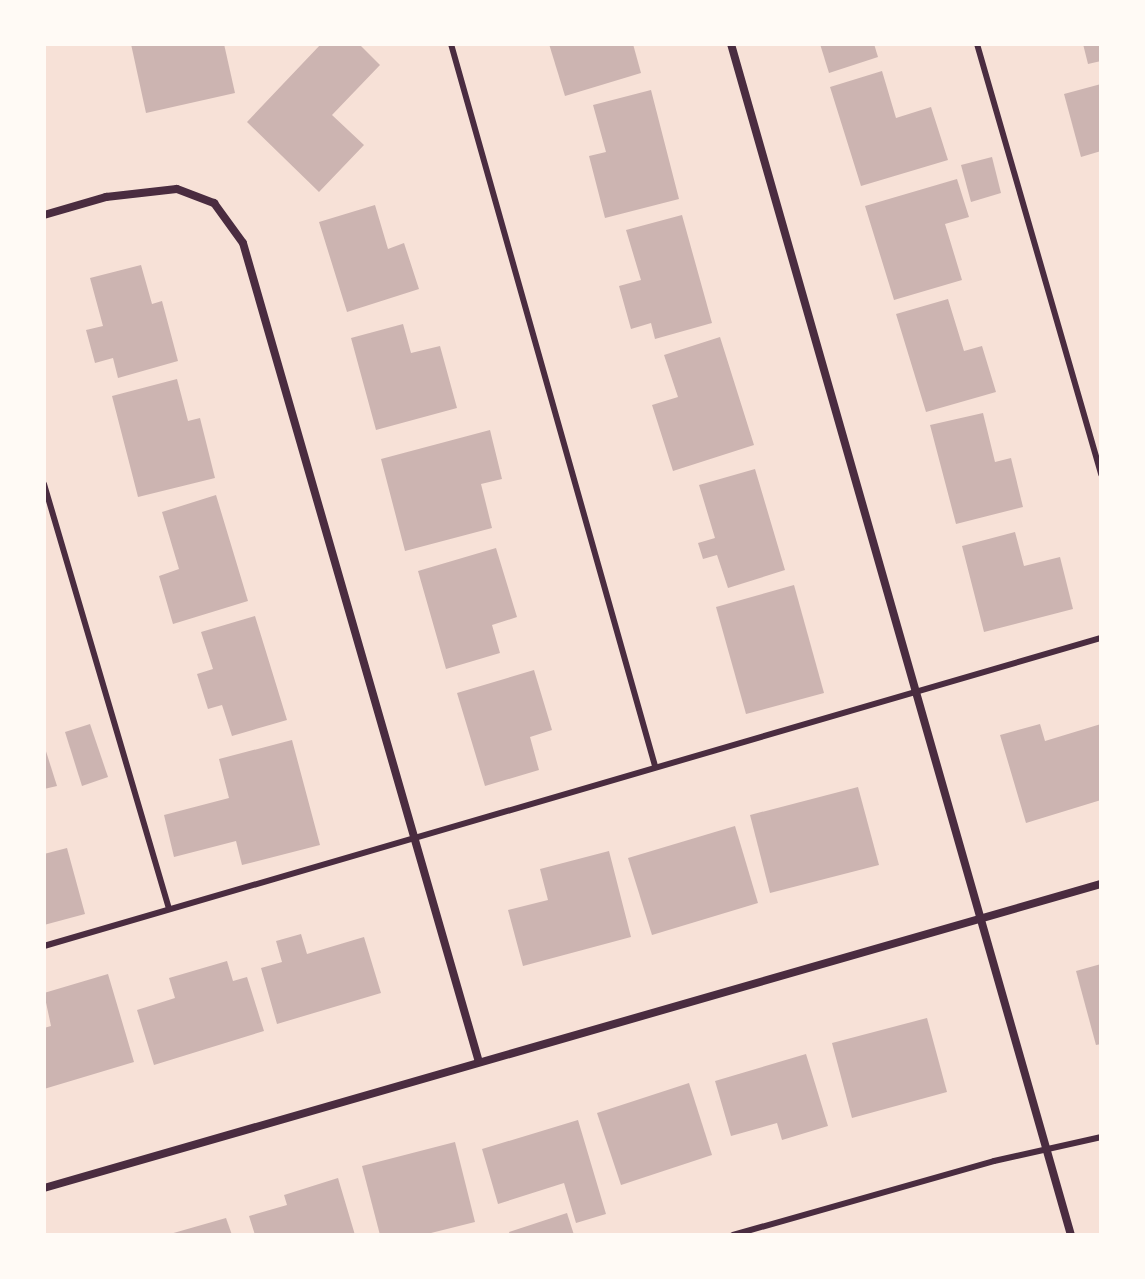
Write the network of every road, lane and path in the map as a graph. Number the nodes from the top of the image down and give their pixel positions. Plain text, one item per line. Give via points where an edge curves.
1 (451, 44) edge
2 (731, 44) edge
3 (977, 44) edge
4 (44, 215) edge
5 (1101, 474) edge
6 (44, 484) edge
7 (1101, 638) edge
8 (916, 691) junction
9 (655, 766) junction
10 (414, 835) junction
11 (1101, 884) edge
12 (169, 909) junction
13 (981, 919) junction
14 (44, 946) edge
15 (479, 1062) junction
16 (1101, 1137) edge
17 (1047, 1149) junction
18 (44, 1188) edge
19 (733, 1235) edge
20 (1071, 1235) edge

1 - 9 lane
2 - 8 street
3 - 5 lane
4 - 10 street via 106,197 177,189 214,203 243,243
6 - 12 lane
7 - 8 lane
8 - 9 lane
8 - 13 street
9 - 10 lane
10 - 12 lane
10 - 15 street
11 - 13 street
12 - 14 lane
13 - 15 street
13 - 17 street
15 - 18 street
16 - 17 lane
17 - 19 lane
17 - 20 street

